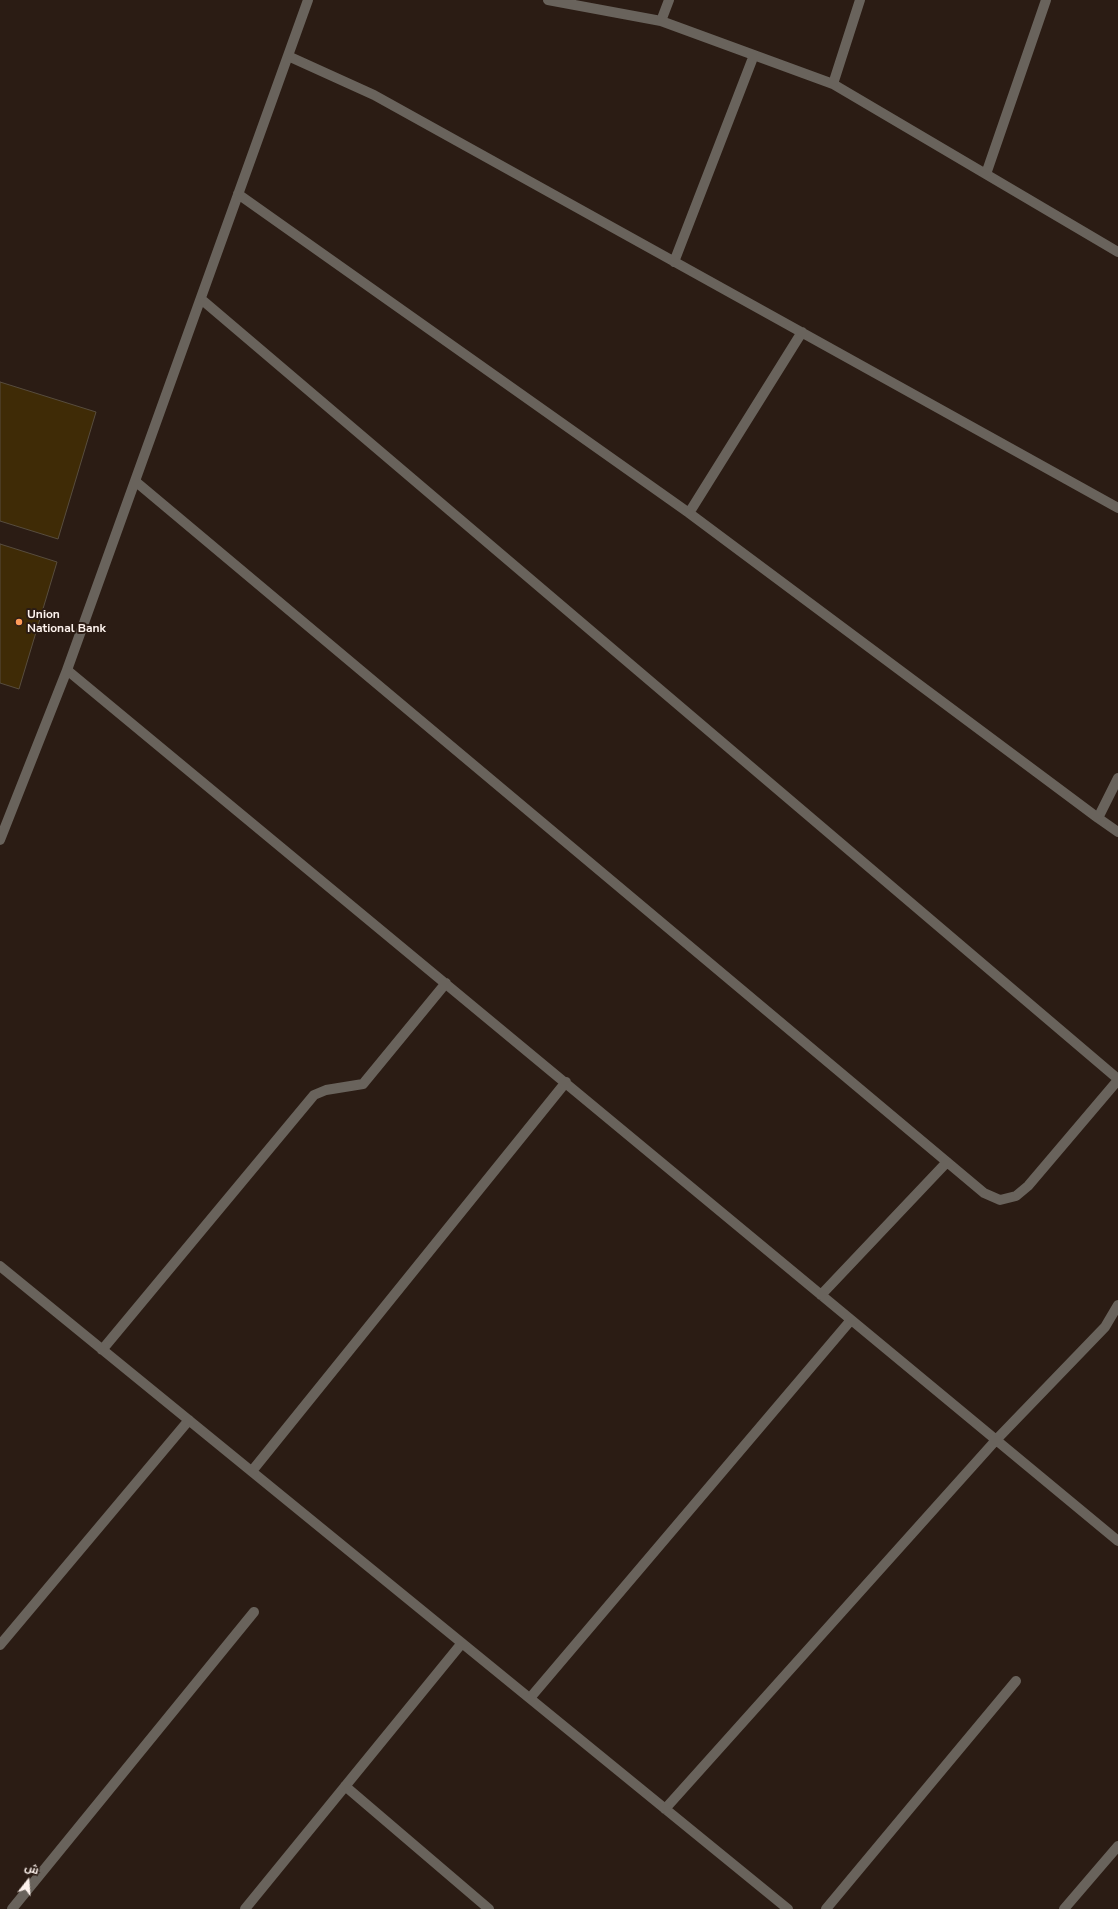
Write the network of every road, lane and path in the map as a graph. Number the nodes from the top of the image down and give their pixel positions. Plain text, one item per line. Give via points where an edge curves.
1 (308, 0) edge
2 (548, 0) edge
3 (669, 0) edge
4 (860, 0) edge
5 (1046, 0) edge
6 (661, 21) junction
7 (754, 55) junction
8 (288, 56) junction
9 (833, 84) junction
10 (986, 174) junction
11 (238, 194) junction
12 (1118, 252) edge
13 (674, 262) junction
14 (201, 299) junction
15 (802, 332) junction
16 (135, 481) junction
17 (1118, 508) edge
18 (689, 513) junction
19 (68, 670) junction
20 (1118, 778) edge
21 (1098, 818) junction
22 (1118, 832) edge
23 (0, 840) edge
24 (446, 983) junction
25 (1118, 1079) edge
26 (566, 1082) junction
27 (947, 1162) junction
28 (0, 1266) edge
29 (821, 1295) junction
30 (1118, 1305) edge
31 (851, 1320) junction
32 (102, 1350) junction
33 (189, 1420) junction
34 (996, 1440) junction
35 (252, 1471) junction
36 (1118, 1541) edge
37 (254, 1612) dead end
38 (462, 1643) junction
39 (0, 1644) edge
40 (1016, 1681) dead end
41 (530, 1698) junction
42 (345, 1786) junction
43 (665, 1809) junction
44 (1118, 1846) edge
45 (12, 1909) edge
46 (245, 1909) edge
47 (489, 1909) edge
48 (788, 1909) edge
49 (826, 1909) edge
50 (1064, 1909) edge

1 - 8 street
2 - 6 street
3 - 6 street
4 - 9 street
5 - 10 street
6 - 7 street
7 - 9 street
7 - 13 street
8 - 11 street
8 - 13 street via 374,95
9 - 10 street
10 - 12 street
11 - 14 street
11 - 18 street
13 - 15 street
14 - 16 street
14 - 25 street
15 - 17 street
15 - 18 street
16 - 19 street
16 - 27 street
18 - 21 street
19 - 23 street
19 - 24 street
20 - 21 street
21 - 22 street
24 - 26 street
24 - 32 street via 363,1084 326,1090 314,1095
25 - 27 street via 1028,1186 1016,1196 1000,1200 984,1193
26 - 29 street
26 - 35 street
27 - 29 street
28 - 32 street
29 - 31 street
30 - 34 street via 1105,1327
31 - 34 street
31 - 41 street
32 - 33 street
33 - 35 street
33 - 39 street
34 - 36 street
34 - 43 street
35 - 38 street
37 - 45 street
38 - 41 street
38 - 42 street
40 - 49 street
41 - 43 street
42 - 46 street
42 - 47 street
43 - 48 street
44 - 50 street

